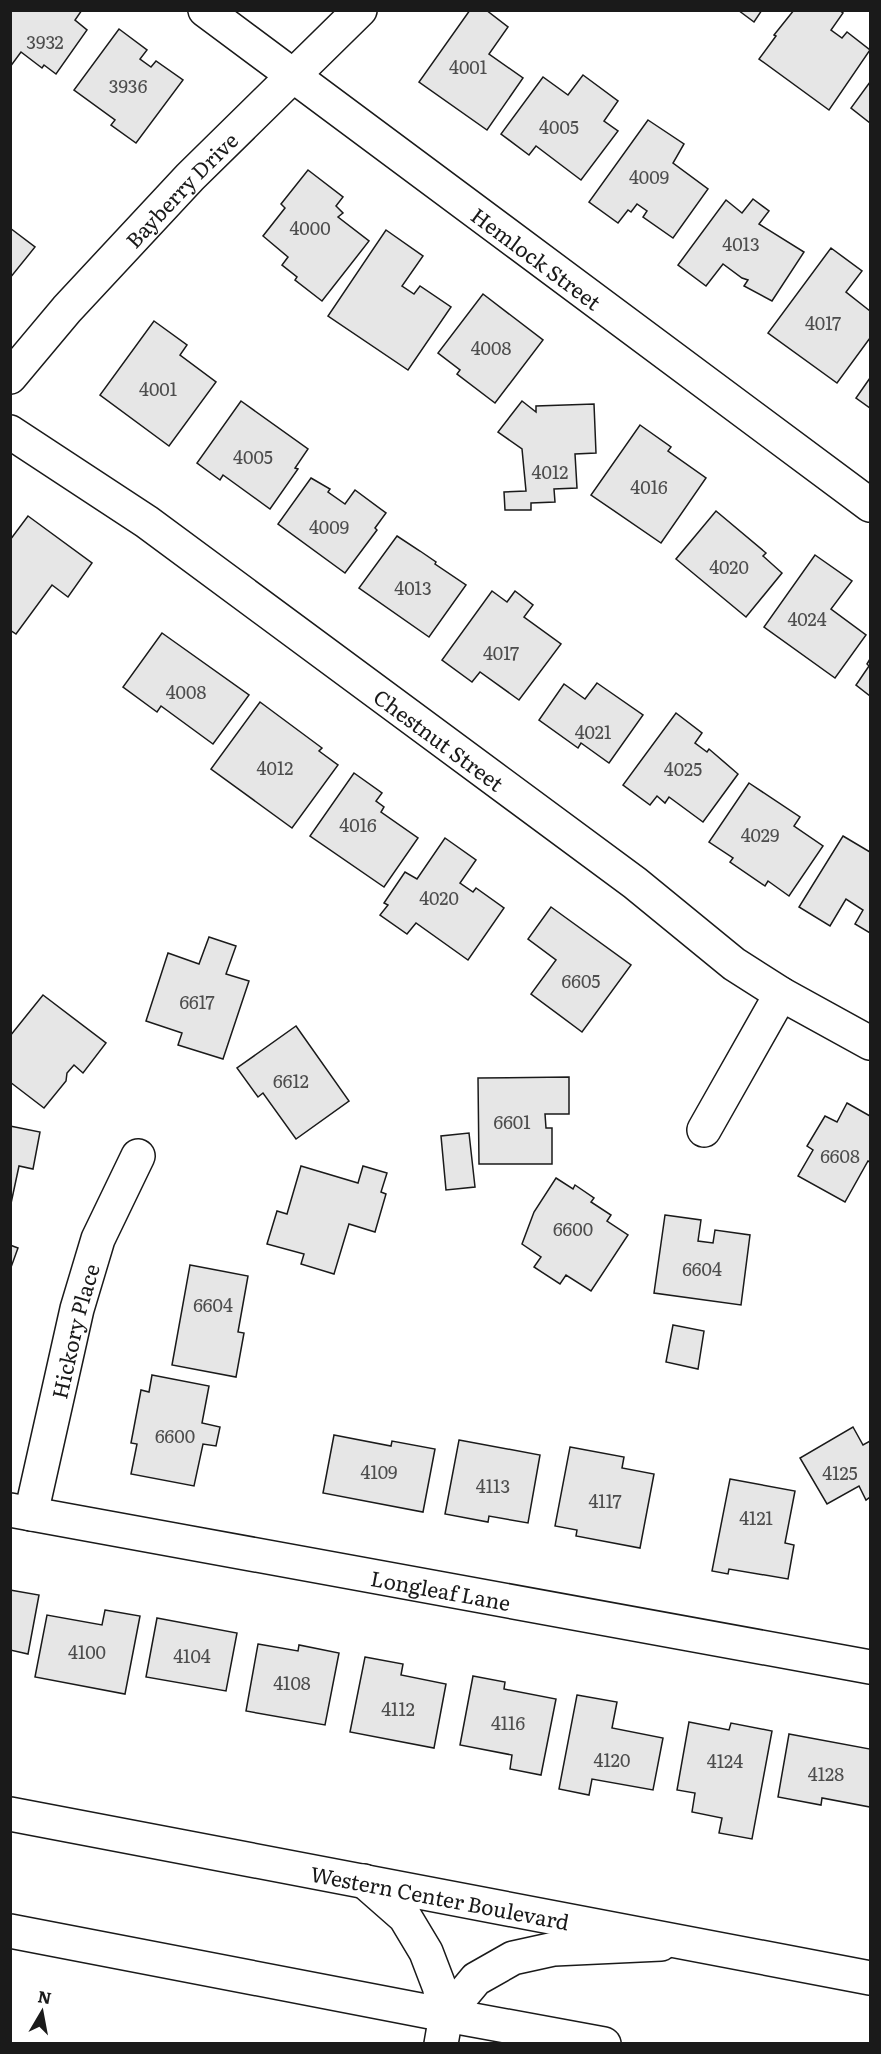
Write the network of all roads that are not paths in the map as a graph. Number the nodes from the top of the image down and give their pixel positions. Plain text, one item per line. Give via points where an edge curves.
1 (205, 10) edge
2 (360, 10) edge
3 (293, 75) junction
4 (10, 377) edge
5 (10, 432) edge
6 (870, 505) edge
7 (781, 994) junction
8 (870, 1043) edge
9 (704, 1130) dead end
10 (138, 1156) dead end
11 (21, 1512) edge
12 (870, 1667) edge
13 (10, 1814) edge
14 (364, 1881) junction
15 (10, 1931) edge
16 (685, 1943) junction
17 (870, 1978) edge
18 (443, 2029) edge
19 (604, 2043) edge

1 - 3 street, Hemlock Street
2 - 3 street, Bayberry Drive
3 - 4 street, Bayberry Drive via 141,229
3 - 6 street, Hemlock Street
5 - 7 street, Chestnut Street via 147,522 635,883 734,964
7 - 8 street, Chestnut Street
7 - 9 street
10 - 11 street, Hickory Place via 99,1239
11 - 12 street, Longleaf Lane
13 - 14 street, Western Center Boulevard
14 - 16 street, Western Center Boulevard
14 - 18 street via 405,1917 426,1952 439,1986
15 - 18 street
16 - 17 street, Western Center Boulevard
16 - 18 street via 554,1949 513,1958 476,1979
18 - 19 street

